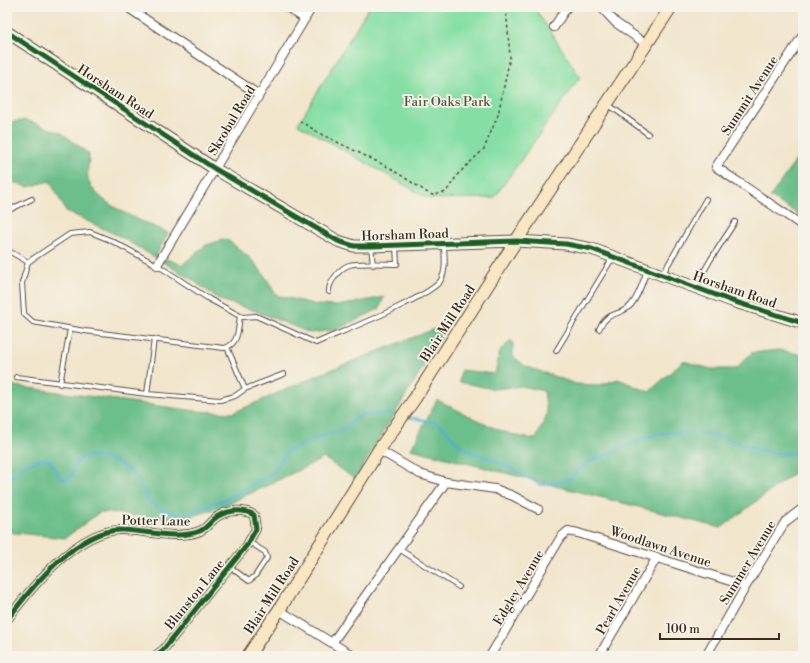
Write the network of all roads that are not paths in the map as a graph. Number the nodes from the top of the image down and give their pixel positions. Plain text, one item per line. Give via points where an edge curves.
1 (127, 7) edge
2 (287, 7) edge
3 (312, 7) edge
4 (567, 7) edge
5 (601, 7) edge
6 (671, 7) edge
7 (305, 19) junction
8 (554, 27) dead end
9 (7, 32) edge
10 (803, 35) edge
11 (646, 44) junction
12 (259, 95) junction
13 (607, 103) junction
14 (648, 134) dead end
15 (215, 169) junction
16 (32, 199) dead end
17 (706, 199) dead end
18 (7, 211) edge
19 (735, 222) dead end
20 (803, 226) edge
21 (516, 240) junction
22 (444, 244) junction
23 (371, 246) junction
24 (396, 246) junction
25 (7, 250) edge
26 (613, 257) junction
27 (28, 262) junction
28 (157, 265) junction
29 (373, 265) junction
30 (647, 269) junction
31 (662, 275) junction
32 (695, 287) junction
33 (329, 292) dead end
34 (240, 316) junction
35 (803, 323) edge
36 (70, 329) junction
37 (599, 329) dead end
38 (154, 339) junction
39 (227, 347) junction
40 (556, 351) dead end
41 (284, 374) dead end
42 (16, 377) dead end
43 (60, 384) junction
44 (245, 389) junction
45 (147, 394) junction
46 (379, 450) junction
47 (446, 482) junction
48 (803, 508) edge
49 (538, 509) dead end
50 (568, 532) joint
51 (248, 543) junction
52 (399, 549) junction
53 (657, 557) junction
54 (230, 567) junction
55 (746, 586) junction
56 (459, 587) dead end
57 (279, 610) junction
58 (7, 620) edge
59 (332, 643) junction
60 (155, 656) edge
61 (248, 656) edge
62 (353, 656) edge
63 (490, 656) edge
64 (599, 656) edge
65 (706, 656) edge

1 - 12 street
2 - 7 street
3 - 7 street, Skrobul Road
4 - 8 street
5 - 11 street via 616,23
6 - 11 main road, Blair Mill Road
7 - 12 street, Skrobul Road
9 - 15 street, Horsham Road
10 - 20 street, Summit Avenue via 716,167
11 - 13 main road, Blair Mill Road
12 - 15 street, Skrobul Road
13 - 14 lane
13 - 21 main road, Blair Mill Road
15 - 23 street, Horsham Road via 338,241 354,246
15 - 28 street, Skrobul Road
16 - 18 lane
17 - 31 lane
19 - 32 lane
21 - 22 street, Horsham Road
21 - 26 street, Horsham Road via 566,244 592,249
21 - 46 main road, Blair Mill Road
22 - 24 street, Horsham Road
22 - 34 lane via 444,271 437,285 370,320 316,343 256,316
23 - 24 street, Horsham Road
23 - 29 lane
24 - 29 lane via 397,264
25 - 27 lane
26 - 30 street, Horsham Road
26 - 40 lane
27 - 28 lane via 70,234 90,232
27 - 36 lane via 22,283 24,314 33,322
28 - 34 lane
29 - 33 lane via 349,265 334,278 329,286
30 - 31 street, Horsham Road
30 - 37 lane via 632,305 609,316
31 - 32 street, Horsham Road
32 - 35 street, Horsham Road
34 - 39 lane via 237,339
36 - 38 lane
36 - 43 lane
38 - 39 lane
38 - 45 lane
39 - 44 lane
41 - 44 lane
42 - 43 lane
43 - 45 lane
44 - 45 lane via 235,396 220,400
46 - 47 street via 420,474
46 - 57 main road, Blair Mill Road
47 - 49 street via 495,489
47 - 52 street
48 - 55 street, Summer Avenue via 785,522
50 - 53 street, Woodlawn Avenue
50 - 63 street, Edgley Avenue via 561,537
51 - 54 street, Blunston Lane
51 - 54 lane via 265,552 267,558 255,576 250,581
51 - 58 street, Potter Lane via 256,529 254,515 234,511 224,513 201,530 188,533 122,529 103,533 66,554 28,592
52 - 56 lane
52 - 59 street
53 - 55 street, Woodlawn Avenue
53 - 64 street, Pearl Avenue
54 - 60 street, Blunston Lane via 163,650
55 - 65 street, Summer Avenue
57 - 59 street
57 - 61 main road, Blair Mill Road
59 - 62 street

